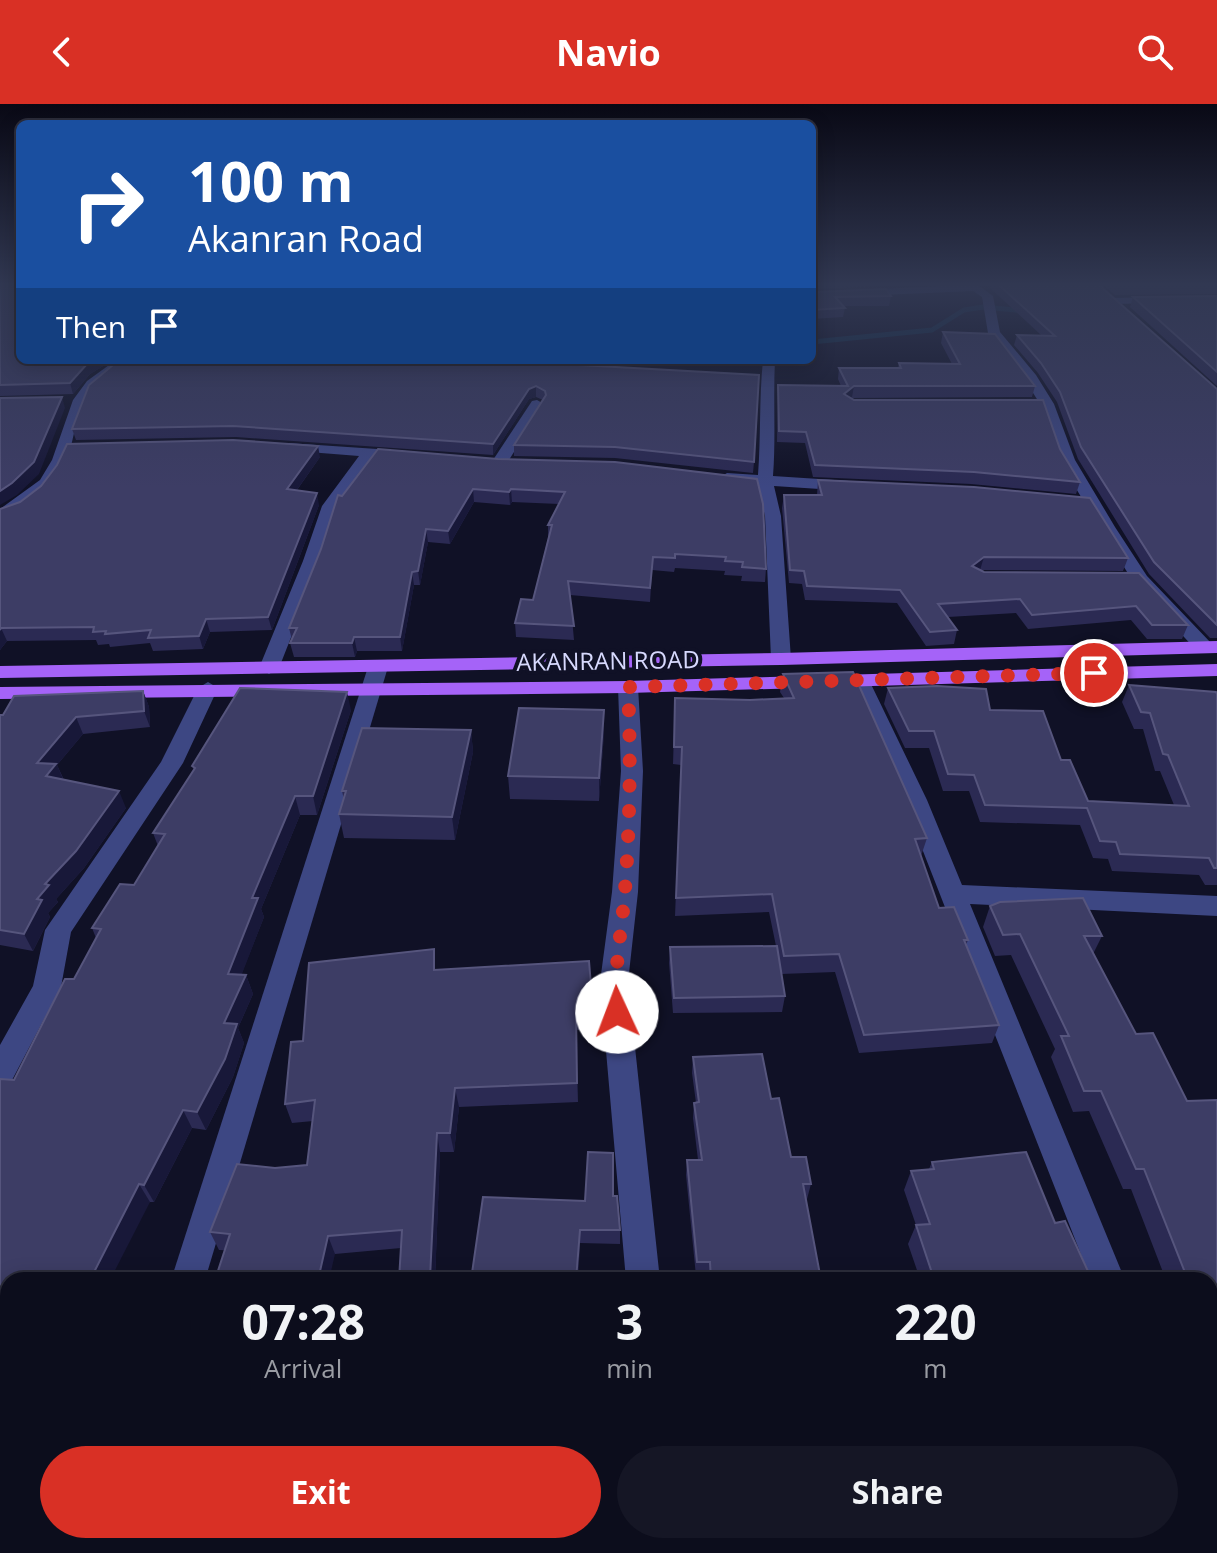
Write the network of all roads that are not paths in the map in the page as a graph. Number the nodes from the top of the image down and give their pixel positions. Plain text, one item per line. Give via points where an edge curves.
1 (1010, 353) edge
2 (118, 364) edge
3 (769, 364) edge
4 (537, 404) edge
5 (277, 446) edge
6 (370, 452) junction
7 (425, 456) edge
8 (499, 462) edge
9 (705, 476) edge
10 (765, 482) junction
11 (869, 487) edge
12 (0, 516) edge
13 (1211, 647) edge
14 (781, 659) junction
15 (269, 668) junction
16 (1217, 670) edge
17 (0, 672) edge
18 (374, 678) junction
19 (859, 680) junction
20 (628, 687) junction
21 (208, 688) junction
22 (0, 693) edge
23 (952, 894) junction
24 (1217, 906) edge
25 (0, 1073) edge
26 (190, 1272) edge
27 (642, 1272) edge
28 (1105, 1272) edge

1 - 13 street via 1031,378 1086,503 1132,579
2 - 12 street via 74,401 73,447 46,482
3 - 10 street
4 - 8 street
5 - 6 street
6 - 7 street
6 - 15 street via 330,506
9 - 10 street
10 - 11 street
10 - 14 street via 773,516
13 - 14 main road, AKANRAN ROAD
14 - 18 main road, AKANRAN ROAD
15 - 17 main road, AKANRAN ROAD
15 - 18 main road, AKANRAN ROAD
16 - 19 main road, AKANRAN ROAD
18 - 20 main road, AKANRAN ROAD
18 - 21 main road, AKANRAN ROAD
18 - 26 street
19 - 20 main road, AKANRAN ROAD
19 - 23 street
20 - 27 street via 632,771 614,982
21 - 22 main road, AKANRAN ROAD
21 - 25 street via 172,763 58,930 47,987
23 - 24 street
23 - 28 street

